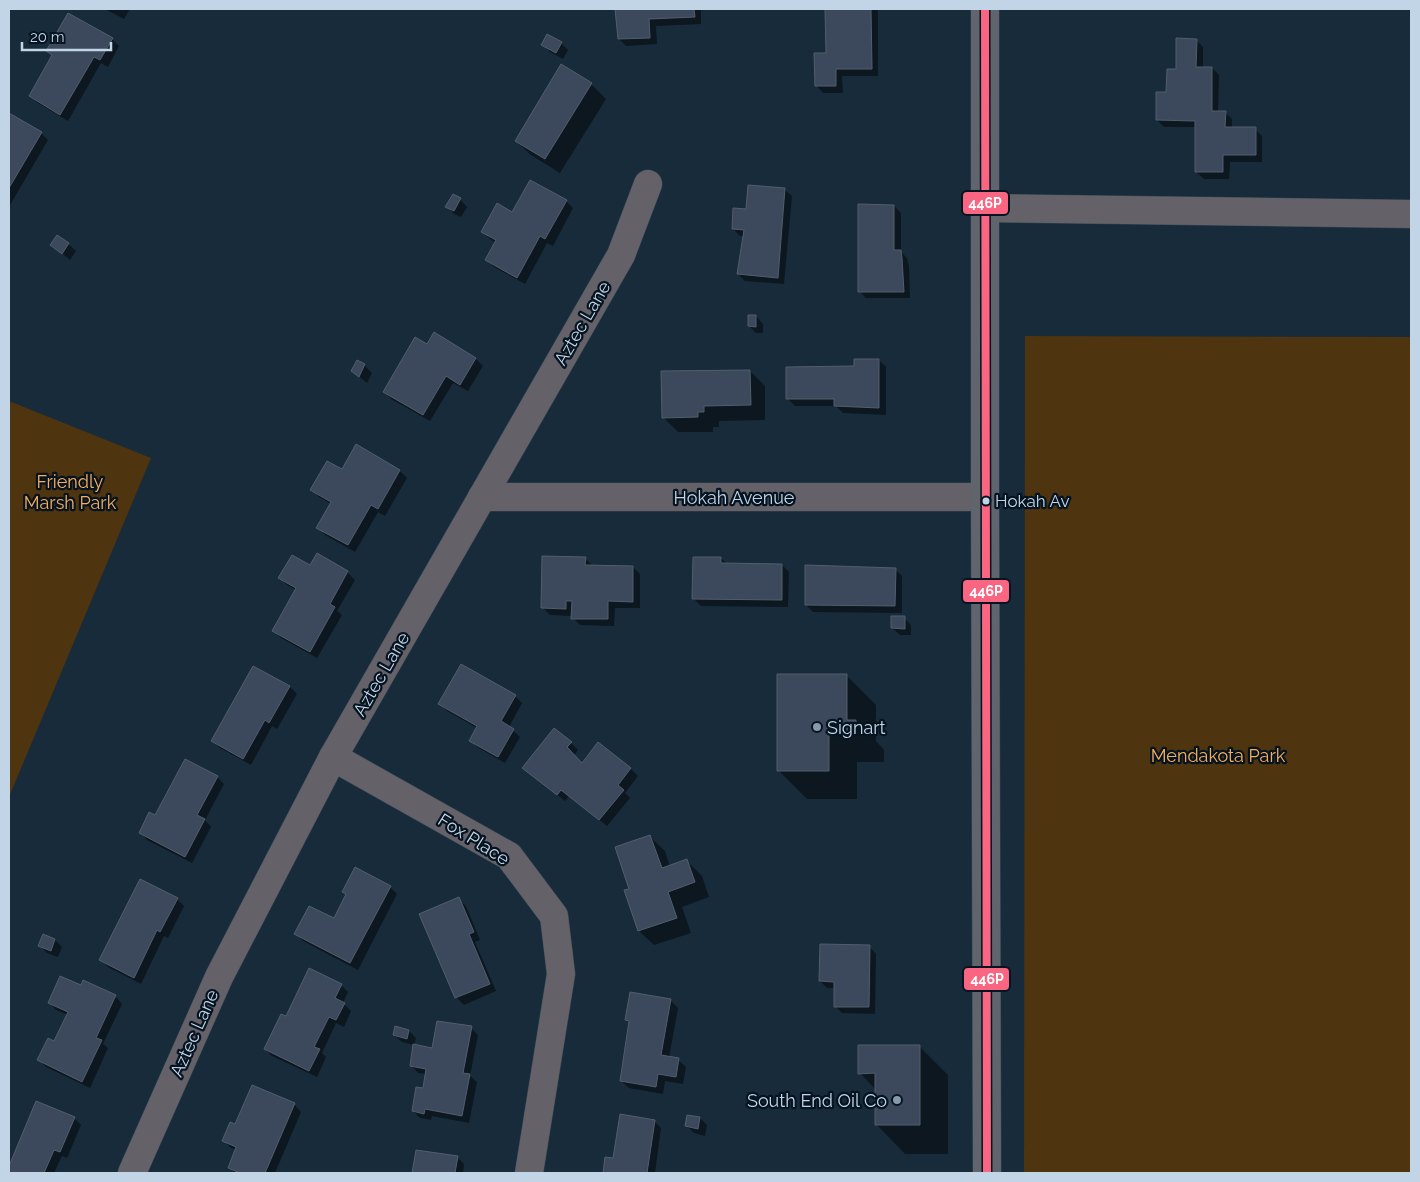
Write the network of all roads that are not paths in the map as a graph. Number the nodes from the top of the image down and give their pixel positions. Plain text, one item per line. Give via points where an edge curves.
1 (985, 9) edge
2 (648, 184) dead end
3 (985, 208) junction
4 (1411, 214) edge
5 (985, 496) junction
6 (482, 497) junction
7 (333, 757) junction
8 (132, 1173) edge
9 (529, 1173) edge
10 (987, 1173) edge

1 - 3 main road
2 - 6 street, Aztec Lane via 621,255
3 - 4 street
3 - 5 main road
5 - 6 street, Hokah Avenue
5 - 10 main road
6 - 7 street, Aztec Lane
7 - 8 street, Aztec Lane via 219,977
7 - 9 street, Fox Place via 509,856 554,916 561,974

